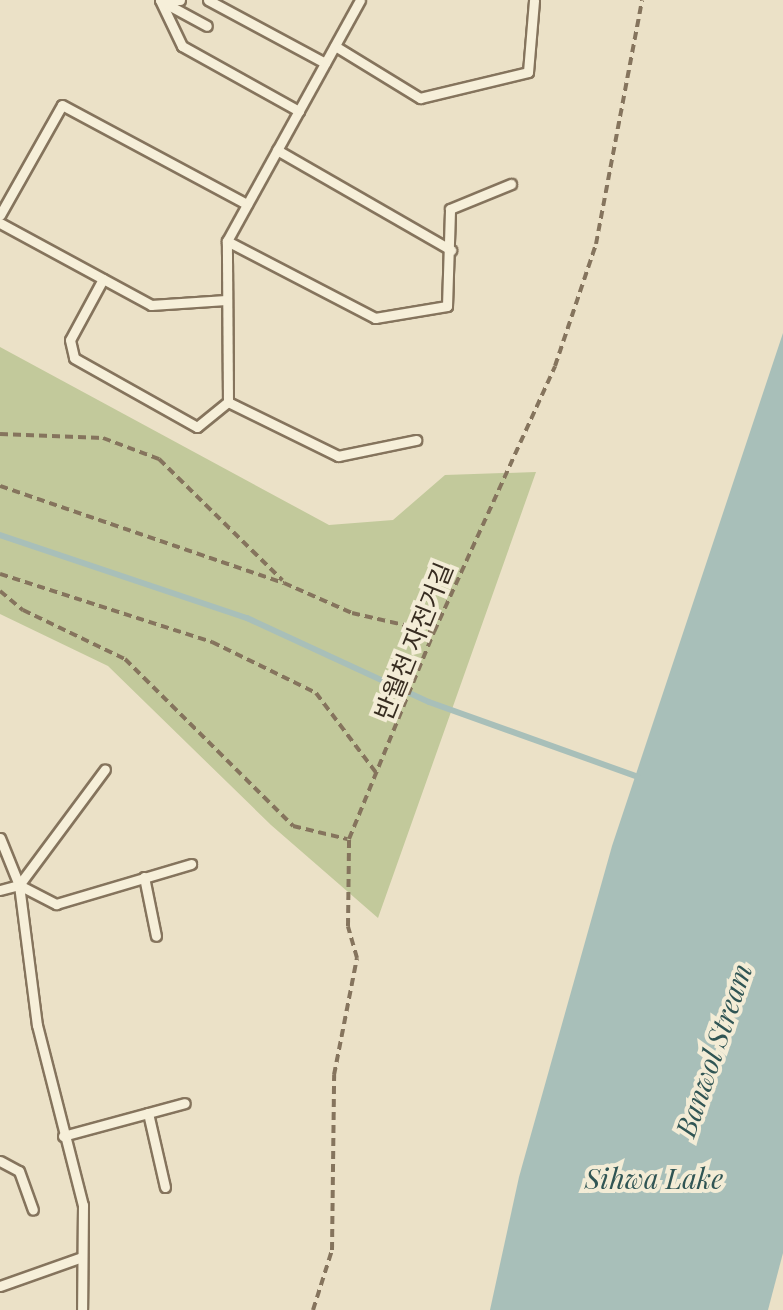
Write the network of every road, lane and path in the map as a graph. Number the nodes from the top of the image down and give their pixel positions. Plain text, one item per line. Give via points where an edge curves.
1 (159, 0) edge
2 (180, 0) edge
3 (208, 0) edge
4 (360, 0) edge
5 (534, 0) edge
6 (642, 0) edge
7 (207, 26) dead end
8 (335, 46) junction
9 (325, 63) junction
10 (299, 111) junction
11 (277, 150) junction
12 (511, 184) dead end
13 (247, 204) junction
14 (0, 215) edge
15 (0, 224) edge
16 (226, 241) junction
17 (451, 250) junction
18 (102, 279) junction
19 (226, 300) junction
20 (228, 402) junction
21 (0, 434) edge
22 (416, 440) dead end
23 (0, 486) edge
24 (0, 574) edge
25 (284, 583) junction
26 (0, 592) edge
27 (434, 632) junction
28 (106, 769) dead end
29 (377, 774) junction
30 (0, 838) edge
31 (349, 839) junction
32 (190, 864) dead end
33 (144, 877) junction
34 (19, 885) junction
35 (0, 890) edge
36 (156, 936) dead end
37 (185, 1103) dead end
38 (148, 1113) junction
39 (63, 1136) junction
40 (0, 1160) edge
41 (165, 1187) dead end
42 (33, 1210) dead end
43 (82, 1257) junction
44 (0, 1286) edge
45 (82, 1310) edge
46 (313, 1310) edge

1 - 2 lane
1 - 7 lane
1 - 10 lane via 182,46
3 - 9 lane
4 - 8 lane
5 - 8 lane via 528,72 420,98
6 - 27 path, 반월천 자전거길 via 596,244 556,366
8 - 9 lane
9 - 10 lane
10 - 11 lane
11 - 13 lane
11 - 17 lane
12 - 17 lane via 450,209
13 - 14 lane via 62,105
13 - 16 lane
15 - 18 lane
16 - 17 lane via 374,318 447,306
16 - 19 lane
18 - 19 lane via 151,305
18 - 20 lane via 70,340 74,358 197,427
19 - 20 lane
20 - 22 lane via 338,456
21 - 25 path via 103,438 158,459
23 - 25 path
24 - 29 path via 212,642 316,694
25 - 27 path via 352,613
26 - 31 path via 125,659 294,826
27 - 29 path, 반월천 자전거길
28 - 34 lane
29 - 31 path, 반월천 자전거길
30 - 34 lane
31 - 46 path, 반월천 자전거길 via 348,926 358,958 334,1075 332,1250
32 - 33 lane
33 - 34 lane via 56,904
33 - 36 lane
34 - 35 lane
34 - 39 lane via 36,1025
37 - 38 lane
38 - 39 lane
38 - 41 lane
39 - 43 lane via 83,1205
40 - 42 lane via 20,1171
43 - 44 lane
43 - 45 lane

